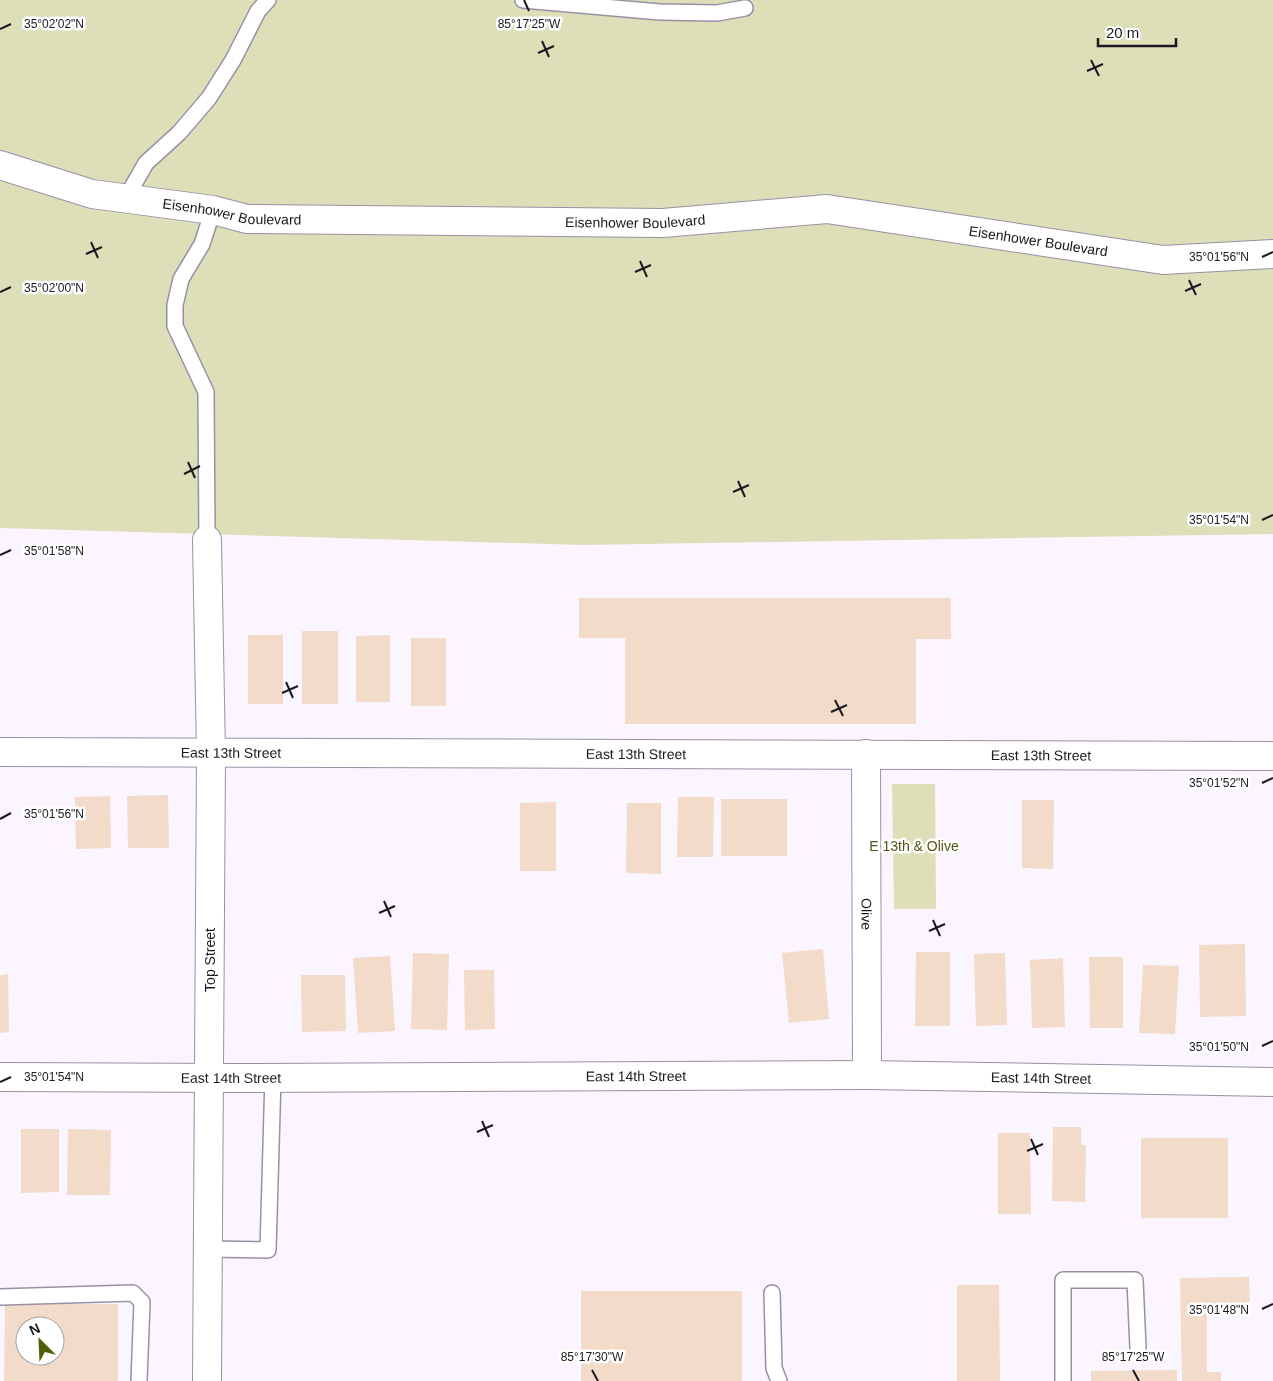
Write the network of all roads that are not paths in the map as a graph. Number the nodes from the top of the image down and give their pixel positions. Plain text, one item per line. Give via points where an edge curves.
1 (268, 0) edge
2 (523, 0) edge
3 (745, 8) dead end
4 (0, 165) edge
5 (126, 198) junction
6 (213, 210) junction
7 (1273, 254) edge
8 (207, 540) joint
9 (0, 752) edge
10 (211, 754) junction
11 (866, 754) junction
12 (1273, 756) edge
13 (867, 1075) junction
14 (0, 1077) edge
15 (210, 1078) junction
16 (273, 1078) junction
17 (1273, 1082) edge
18 (208, 1249) junction
19 (772, 1293) dead end
20 (0, 1297) edge
21 (1138, 1348) dead end
22 (139, 1381) edge
23 (207, 1381) edge
24 (779, 1381) edge
25 (1063, 1381) edge

1 - 5 lane via 258,11 209,98 146,164
2 - 3 lane via 660,12 717,13
4 - 5 street, Eisenhower Boulevard via 92,194
5 - 6 street, Eisenhower Boulevard
6 - 7 street, Eisenhower Boulevard via 247,219 663,223 827,209 1163,260
6 - 8 lane via 202,244 181,278 175,305 175,326 206,392
8 - 10 street, Top Street
9 - 10 street, East 13th Street
10 - 11 street, East 13th Street
10 - 15 street, Top Street
11 - 12 street, East 13th Street
11 - 13 street, Olive
13 - 16 street, East 14th Street
13 - 17 street, East 14th Street
14 - 15 street, East 14th Street
15 - 16 street, East 14th Street
15 - 18 street, Top Street
16 - 18 lane via 268,1250
18 - 23 street, Top Street
19 - 24 lane via 774,1368
20 - 22 lane via 133,1293 142,1302
21 - 25 lane via 1136,1280 1063,1280

